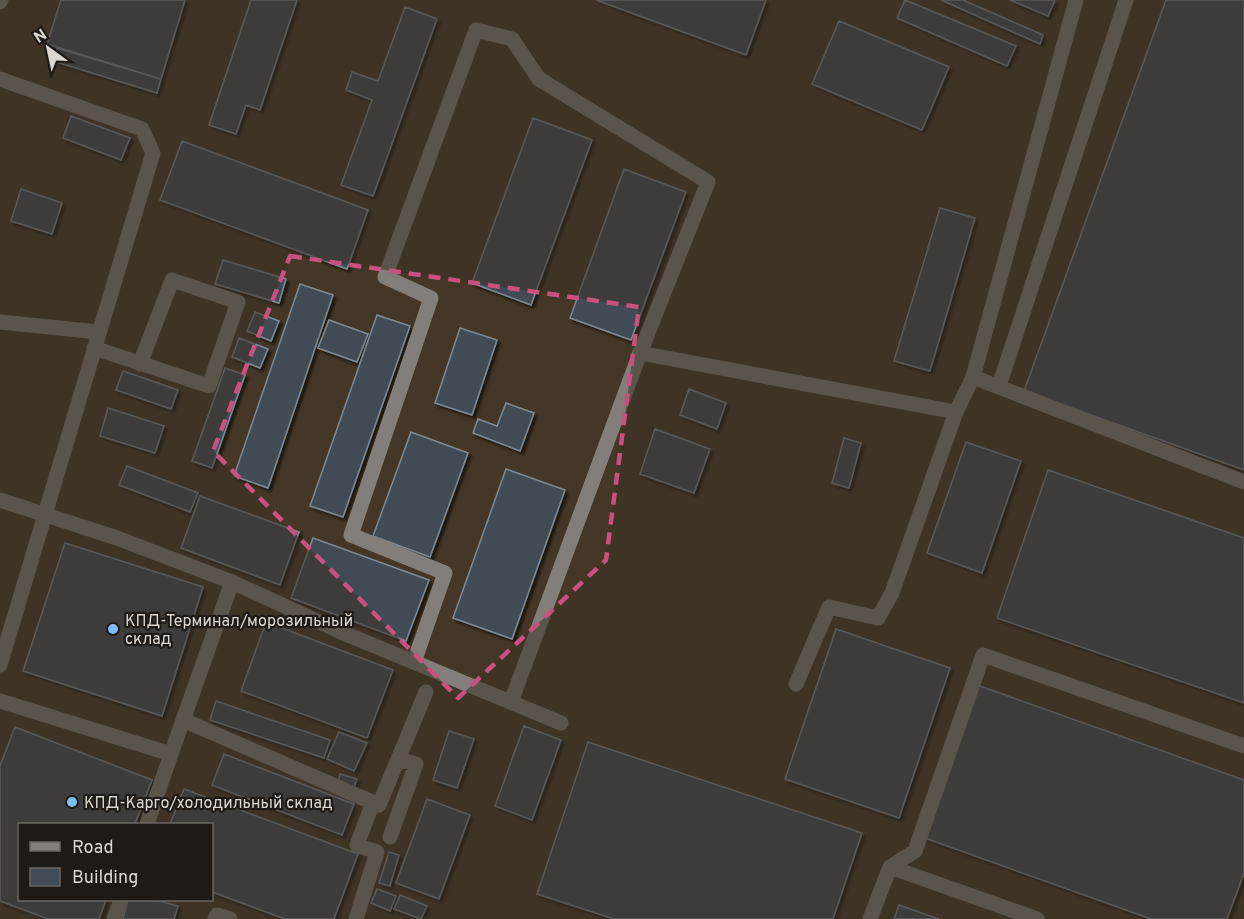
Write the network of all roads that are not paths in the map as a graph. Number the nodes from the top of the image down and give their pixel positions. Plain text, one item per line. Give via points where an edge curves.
1 (1076, 0) edge
2 (1126, 0) edge
3 (0, 79) edge
4 (0, 322) edge
5 (98, 332) junction
6 (94, 348) junction
7 (640, 353) junction
8 (140, 364) junction
9 (973, 377) junction
10 (999, 386) junction
11 (956, 412) junction
12 (1244, 482) edge
13 (0, 500) edge
14 (43, 514) junction
15 (232, 582) junction
16 (414, 662) junction
17 (0, 665) edge
18 (796, 684) dead end
19 (426, 692) dead end
20 (0, 701) edge
21 (510, 702) junction
22 (183, 720) junction
23 (561, 723) dead end
24 (1244, 746) edge
25 (171, 754) junction
26 (398, 759) junction
27 (373, 802) junction
28 (148, 823) edge
29 (390, 837) dead end
30 (890, 867) junction
31 (121, 901) edge
32 (114, 919) edge
33 (215, 919) edge
34 (230, 919) edge
35 (356, 919) edge
36 (870, 919) edge
37 (1037, 919) edge

1 - 9 lane
2 - 10 lane
3 - 5 lane via 142,129 153,153
4 - 5 lane
5 - 6 lane
6 - 8 lane
6 - 14 lane
7 - 11 lane
7 - 16 lane via 708,182 539,79 512,39 476,30 385,277 431,298 351,535 445,573
7 - 21 lane
8 - 8 lane via 209,387 238,302 172,280
9 - 10 lane
9 - 11 lane
10 - 12 lane
11 - 18 lane via 892,592 878,618 829,607
13 - 14 lane
14 - 15 lane
14 - 17 lane
15 - 16 lane
15 - 22 lane
16 - 21 lane
19 - 26 lane
20 - 25 lane
21 - 23 lane
22 - 25 lane
22 - 27 lane
24 - 30 lane via 983,655 915,851
25 - 28 lane
26 - 27 lane via 379,805
26 - 29 lane via 416,764
27 - 35 lane via 357,846 377,852
30 - 36 lane
30 - 37 lane
31 - 32 lane
33 - 34 lane via 217,915

